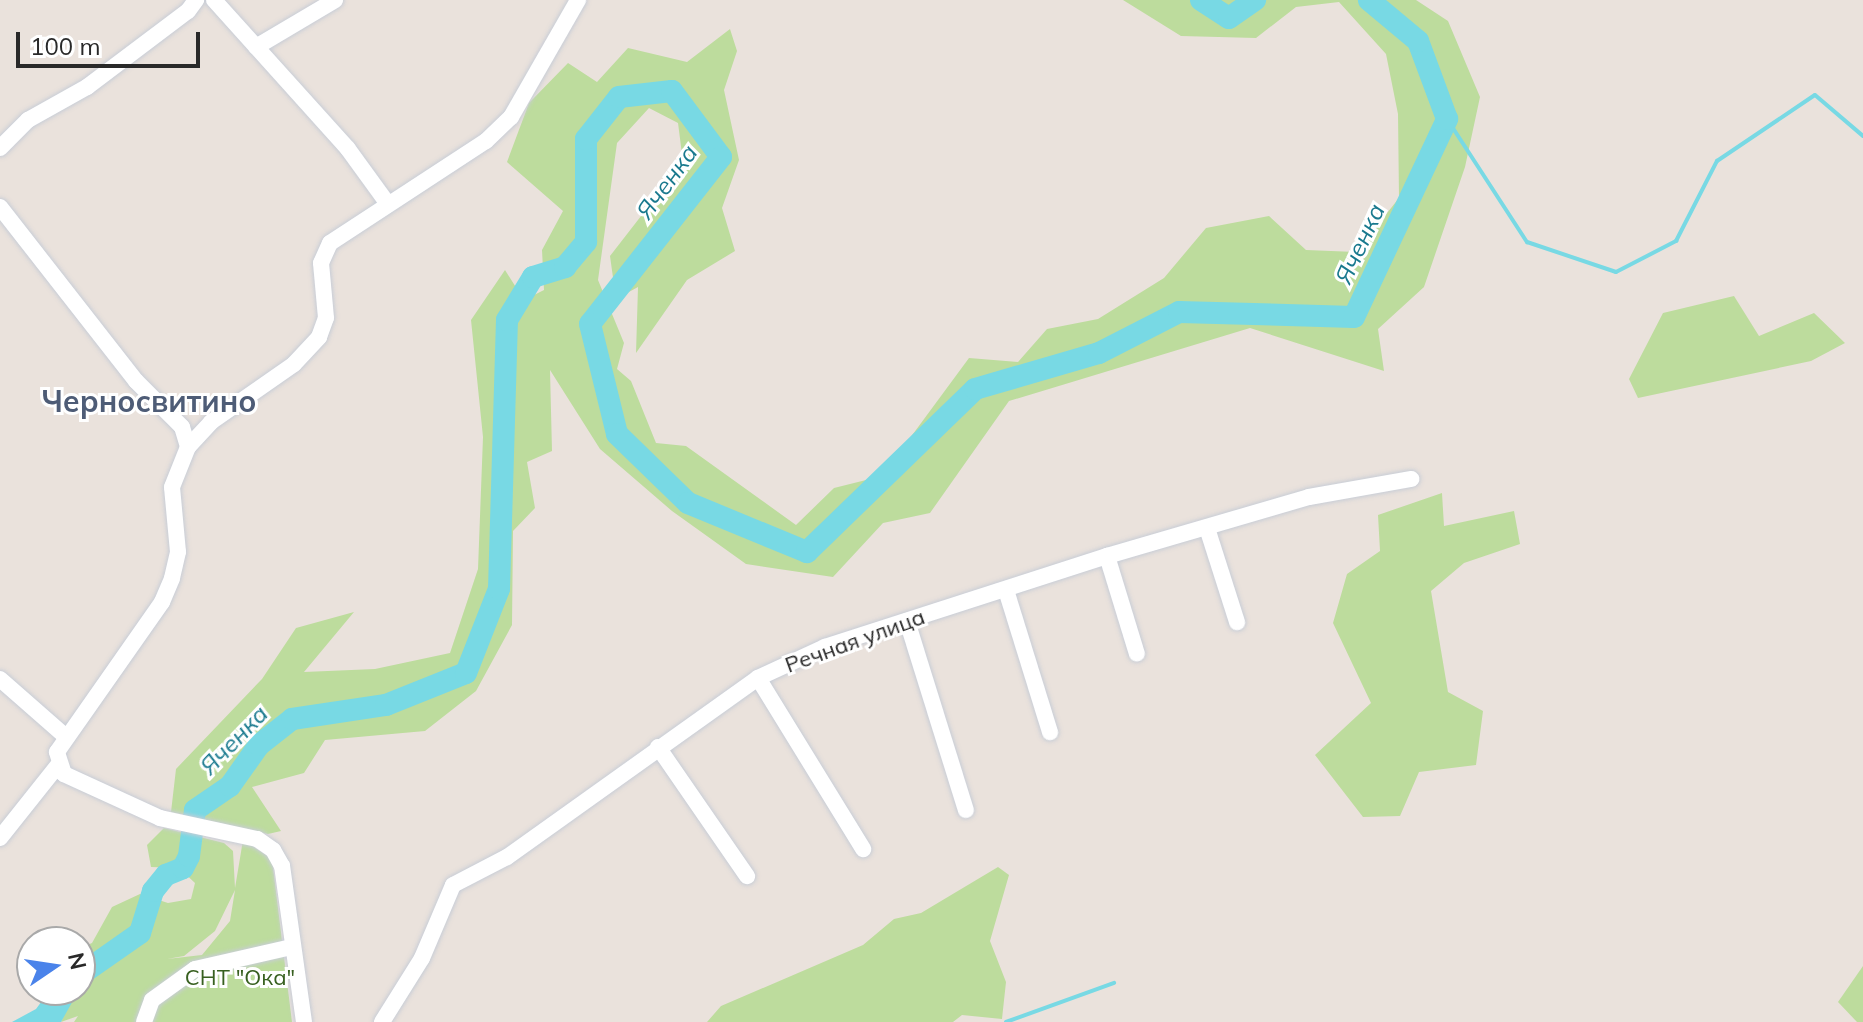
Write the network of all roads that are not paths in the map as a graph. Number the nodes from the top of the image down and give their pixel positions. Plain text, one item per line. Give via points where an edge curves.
1 (196, 0) edge
2 (214, 0) edge
3 (335, 0) edge
4 (578, 0) edge
5 (256, 47) junction
6 (0, 148) edge
7 (388, 204) junction
8 (0, 207) edge
9 (188, 447) junction
10 (1411, 479) dead end
11 (1207, 528) junction
12 (1107, 556) junction
13 (1006, 590) junction
14 (907, 621) junction
15 (1237, 622) dead end
16 (1137, 654) dead end
17 (758, 678) junction
18 (0, 679) edge
19 (1050, 732) dead end
20 (65, 736) junction
21 (658, 747) junction
22 (58, 765) junction
23 (966, 810) dead end
24 (0, 838) edge
25 (863, 849) dead end
26 (747, 876) dead end
27 (292, 947) junction
28 (144, 1022) edge
29 (304, 1022) edge
30 (382, 1022) edge

1 - 6 street via 87,87 28,120
2 - 5 street
3 - 5 street
4 - 7 street via 511,117 486,141
5 - 7 street via 348,149
7 - 9 street via 330,243 321,263 326,318 312,345 294,364 211,422
8 - 9 street via 136,381 182,427
9 - 20 street via 172,487 178,552 162,602
10 - 11 street, Речная улица via 1309,497
11 - 12 street, Речная улица
11 - 15 street
12 - 13 street, Речная улица
12 - 16 street
13 - 14 street, Речная улица
13 - 19 street
14 - 17 street, Речная улица via 825,647
14 - 23 street
17 - 21 street, Речная улица
17 - 25 street
18 - 20 street
20 - 22 street
21 - 26 street
21 - 30 street, Речная улица via 507,857 453,885 422,958
22 - 24 street
22 - 27 street via 64,774 160,818 266,843 282,866
27 - 28 street via 195,969 152,1000
27 - 29 street

